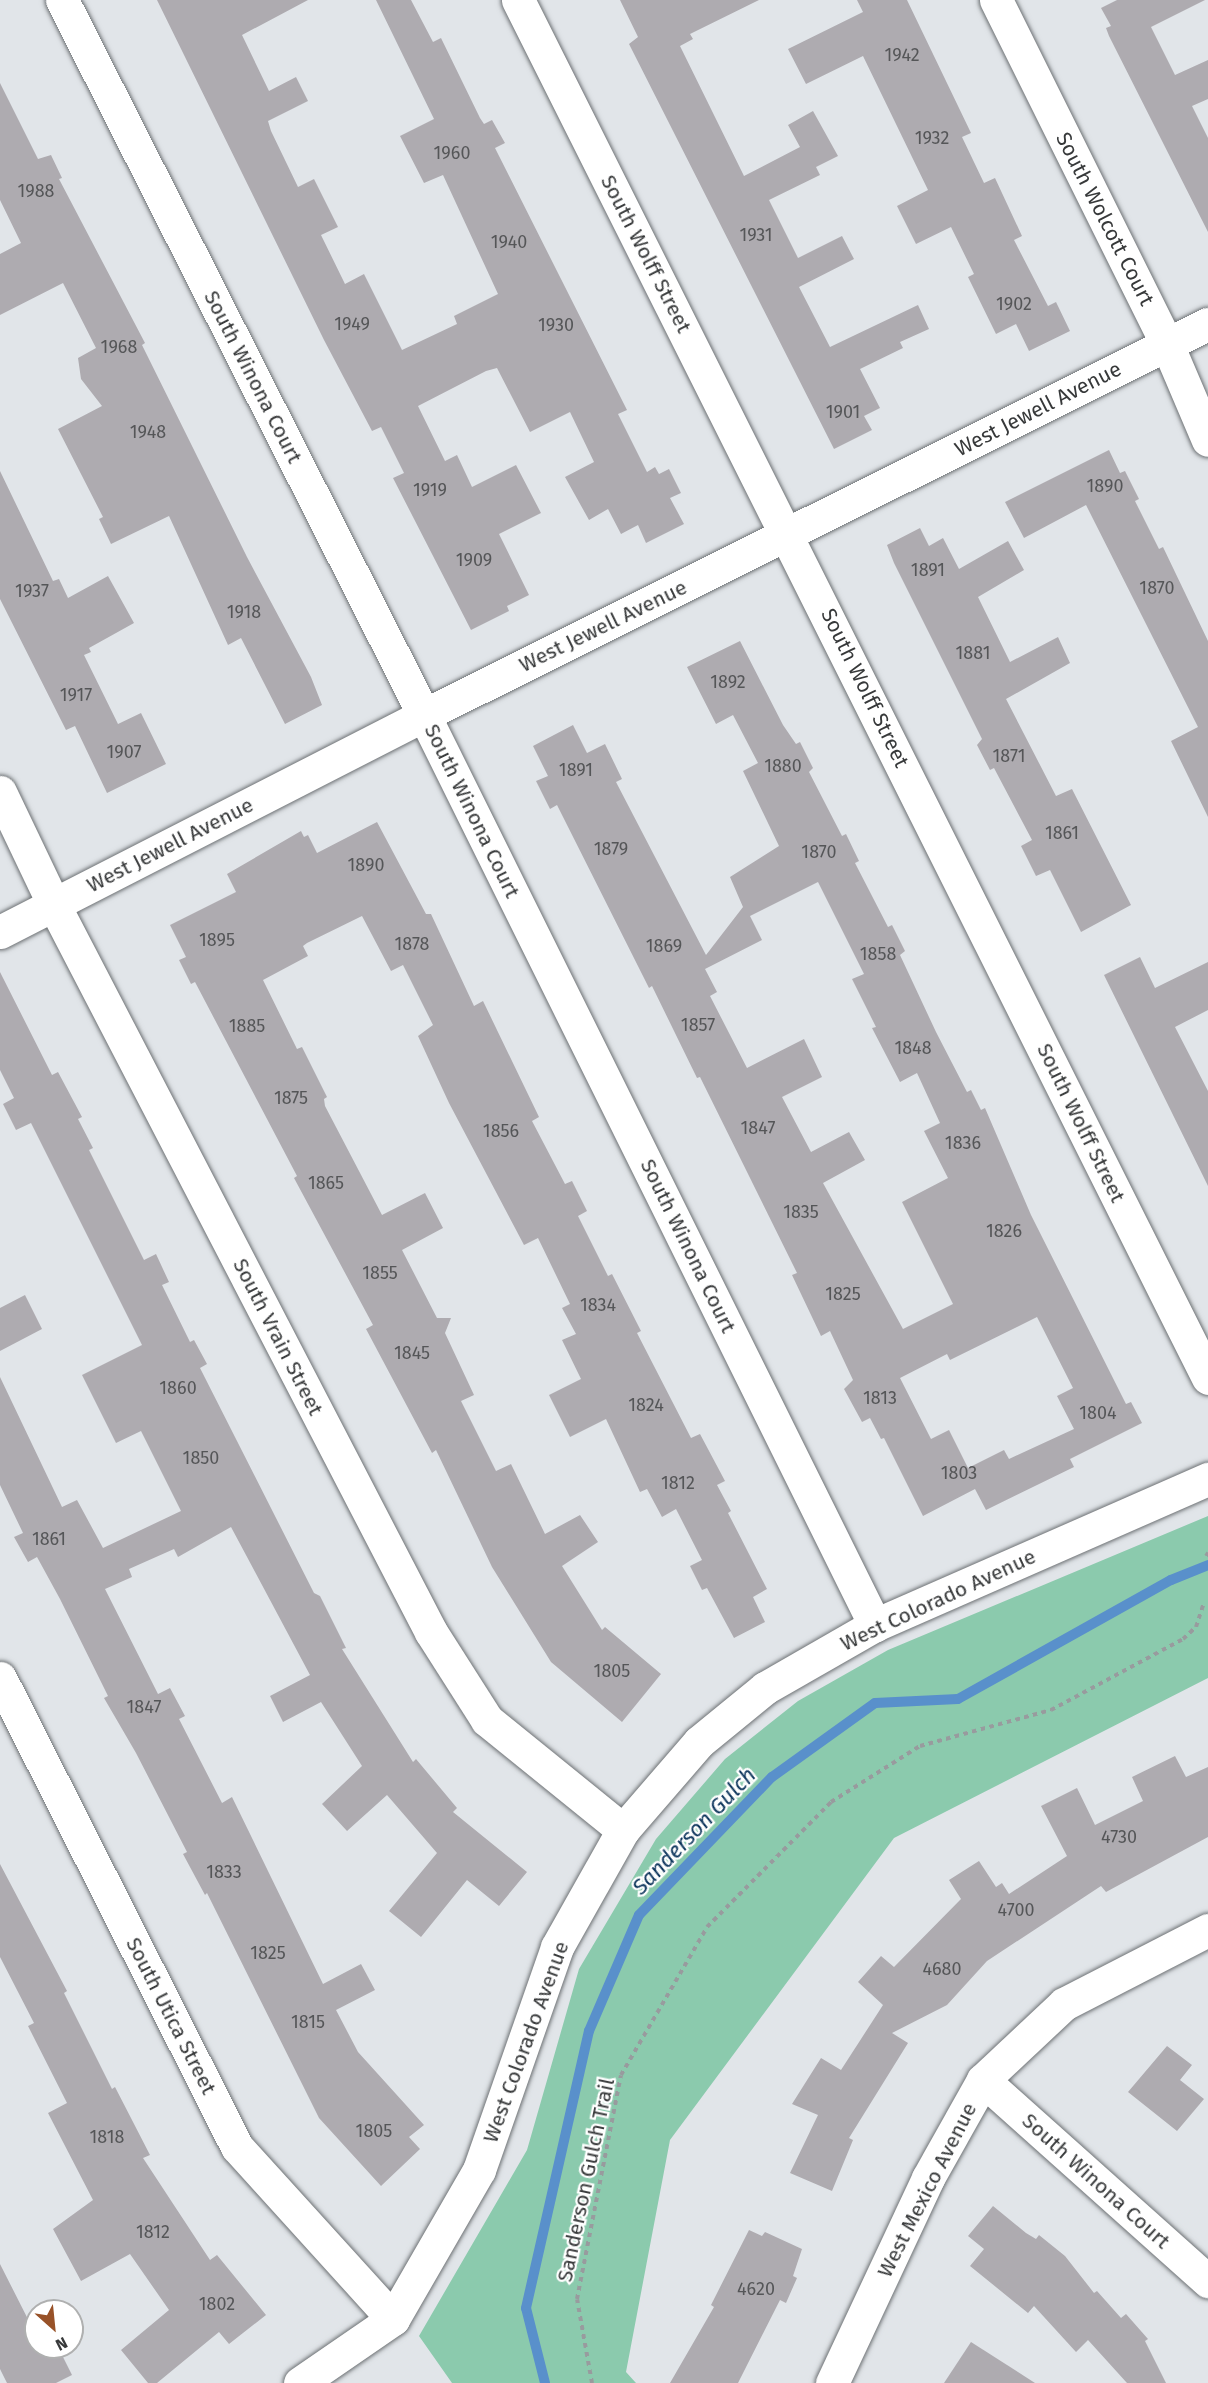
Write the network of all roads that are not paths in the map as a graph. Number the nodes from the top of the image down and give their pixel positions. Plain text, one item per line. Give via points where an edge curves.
1 (62, 0) edge
2 (518, 0) edge
3 (996, 0) edge
4 (1208, 324) edge
5 (1167, 344) junction
6 (1208, 440) edge
7 (788, 534) junction
8 (424, 715) junction
9 (0, 792) edge
10 (54, 905) junction
11 (0, 932) edge
12 (1208, 1378) edge
13 (1208, 1479) edge
14 (875, 1625) junction
15 (0, 1678) edge
16 (623, 1830) junction
17 (1208, 1930) edge
18 (983, 2080) junction
19 (1208, 2281) edge
20 (393, 2319) junction
21 (300, 2383) edge
22 (832, 2383) edge

1 - 8 street, South Winona Court
2 - 7 street, South Wolff Street
3 - 5 street, South Wolcott Court
4 - 5 street, West Jewell Avenue
5 - 6 street, South Wolcott Court
5 - 7 street, West Jewell Avenue
7 - 8 street, West Jewell Avenue
7 - 12 street, South Wolff Street
8 - 10 street, West Jewell Avenue
8 - 14 street, South Winona Court
9 - 10 street, South Vrain Street
10 - 11 street, West Jewell Avenue
10 - 16 street, South Vrain Street via 431,1632 487,1720
13 - 14 street, West Colorado Avenue
14 - 16 street, West Colorado Avenue via 765,1688 699,1742
15 - 20 street, South Utica Street via 237,2147
16 - 20 street, West Colorado Avenue via 557,1947 479,2170
17 - 18 street, West Mexico Avenue via 1064,2004
18 - 19 street, South Winona Court
18 - 22 street, West Mexico Avenue via 928,2178
20 - 21 street, West Colorado Avenue

